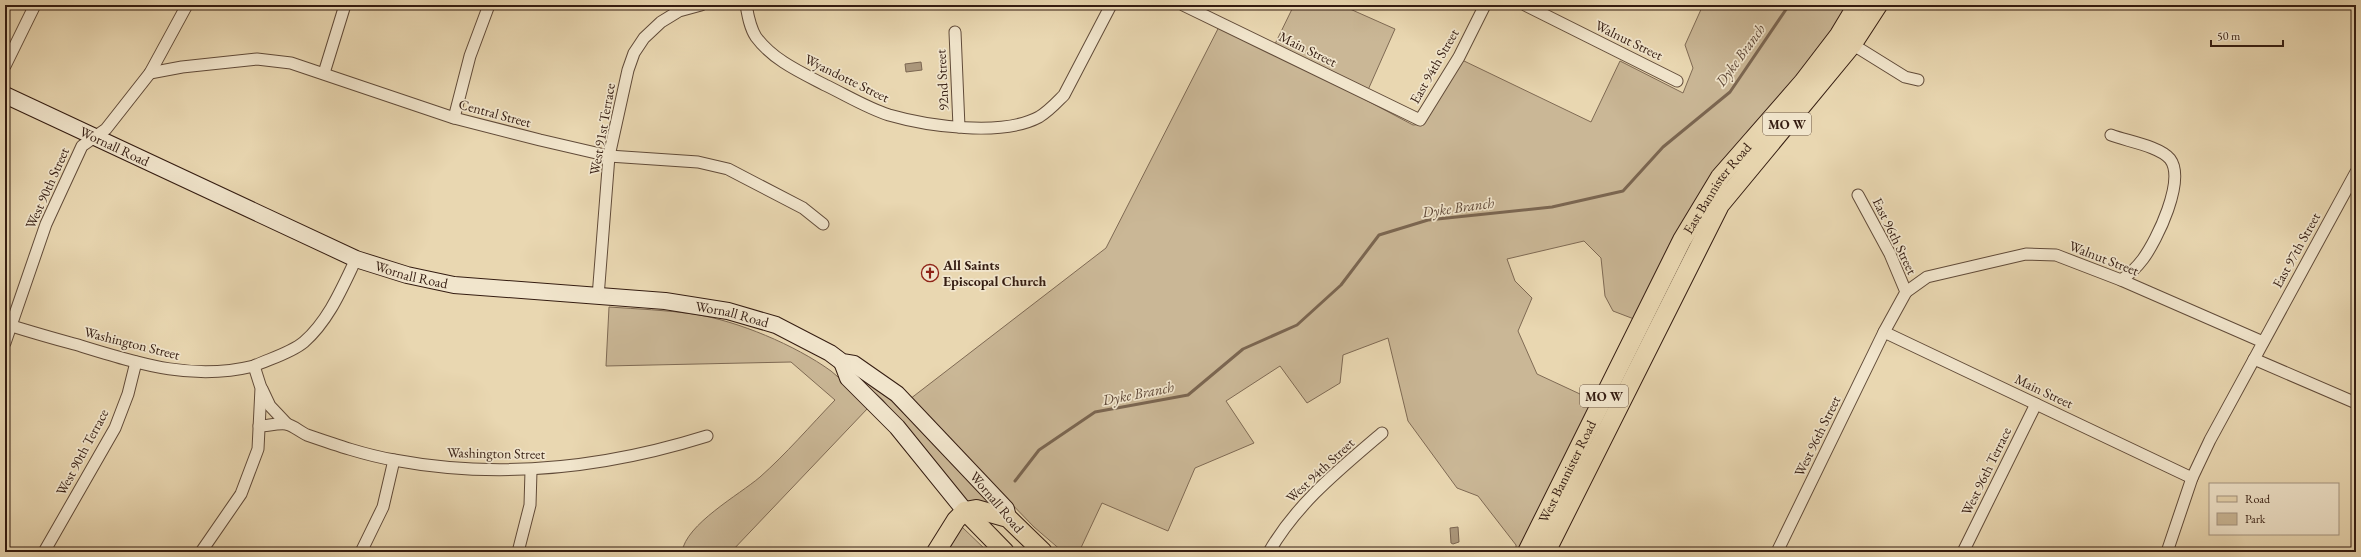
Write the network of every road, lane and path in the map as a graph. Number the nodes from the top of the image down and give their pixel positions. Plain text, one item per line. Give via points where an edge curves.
1 (35, 5) edge
2 (187, 5) edge
3 (345, 5) edge
4 (489, 5) edge
5 (702, 5) edge
6 (746, 5) edge
7 (1111, 5) edge
8 (1183, 5) edge
9 (1485, 5) edge
10 (1525, 5) edge
11 (1857, 5) edge
12 (1878, 5) edge
13 (955, 32) dead end
14 (1845, 40) junction
15 (5, 66) edge
16 (150, 73) junction
17 (324, 73) junction
18 (1918, 80) dead end
19 (1677, 81) dead end
20 (5, 94) edge
21 (454, 118) junction
22 (1420, 120) joint
23 (959, 127) junction
24 (2111, 135) dead end
25 (95, 136) junction
26 (609, 156) junction
27 (2356, 172) edge
28 (1858, 196) dead end
29 (824, 224) dead end
30 (1690, 243) junction
31 (356, 259) junction
32 (2121, 280) junction
33 (1906, 292) junction
34 (598, 297) junction
35 (8, 324) edge
36 (1884, 332) junction
37 (5, 342) edge
38 (2263, 342) junction
39 (2254, 359) junction
40 (136, 362) junction
41 (842, 362) junction
42 (254, 366) junction
43 (262, 388) junction
44 (2356, 403) edge
45 (2036, 404) junction
46 (287, 424) junction
47 (259, 426) junction
48 (1382, 433) dead end
49 (707, 436) dead end
50 (394, 460) junction
51 (531, 471) junction
52 (2192, 478) junction
53 (965, 511) junction
54 (1008, 518) junction
55 (1036, 549) edge
56 (44, 552) edge
57 (201, 552) edge
58 (361, 552) edge
59 (518, 552) edge
60 (936, 552) edge
61 (1005, 552) edge
62 (1269, 552) edge
63 (1527, 552) edge
64 (1546, 552) edge
65 (1777, 552) edge
66 (1963, 552) edge
67 (2167, 552) edge

1 - 15 street
2 - 16 street, West 90th Street
3 - 17 street
4 - 21 street via 470,56
5 - 26 street, West 91st Terrace via 679,11 661,22 644,38 634,53
6 - 23 street, Wyandotte Street via 755,36 771,53 807,76 889,114 936,125
7 - 23 street, Wyandotte Street via 1064,95 1058,101 1038,117 1020,124 988,128
8 - 22 street, Main Street
9 - 22 street, East 94th Street via 1459,57
10 - 19 street, Walnut Street
11 - 14 main road, East Bannister Road / MO W
12 - 14 main road, East Bannister Road / MO W
13 - 23 street, 92nd Street
14 - 18 street via 1905,77
14 - 30 main road, East Bannister Road / MO W
16 - 17 street, Central Street via 257,59 291,63
16 - 25 street, West 90th Street via 106,129
17 - 21 street, Central Street
20 - 25 main road, Wornall Road
21 - 26 street, Central Street
24 - 32 street via 2158,151 2169,159 2176,173 2167,209 2151,245 2130,273
25 - 31 main road, Wornall Road
25 - 35 street, West 90th Street via 83,145 61,190
26 - 29 street, Central Street via 698,162 728,169 803,208
26 - 34 street, West 91st Terrace
27 - 38 street, East 97th Street
28 - 33 street, East 96th Street via 1890,254
30 - 63 main road, West Bannister Road / MO W
30 - 64 main road, West Bannister Road / MO W
31 - 34 main road, Wornall Road via 407,275 454,285
31 - 42 street, Washington Street via 336,302 303,343
32 - 33 street, Walnut Street via 2056,255 2032,254 1927,277
32 - 38 street, Walnut Street
33 - 36 street, East 96th Street
34 - 41 main road, Wornall Road via 665,301 710,307 751,317 783,328
35 - 37 street, West 90th Street
35 - 40 street, Washington Street
36 - 45 street, Main Street
36 - 65 street, West 96th Street
38 - 39 street, East 97th Street
39 - 44 street
39 - 52 street
40 - 42 street, Washington Street via 207,374
40 - 56 street, West 90th Terrace via 128,394 114,428
41 - 53 main road, Wornall Road via 848,378 897,427
41 - 54 main road, Wornall Road via 854,364 897,394 1006,509
42 - 43 street, Washington Street
43 - 46 street, Washington Street via 270,406
43 - 47 street
45 - 52 street, Main Street
45 - 66 street, West 96th Terrace
46 - 47 street
46 - 50 street, Washington Street via 303,434
47 - 57 street via 258,449 241,494
48 - 62 street, West 94th Street via 1295,513
49 - 51 street, Washington Street via 625,459
50 - 51 street, Washington Street via 463,470
50 - 58 street via 383,507
51 - 59 street via 530,505
52 - 67 street
53 - 54 main road via 976,509
53 - 60 main road via 956,520
53 - 61 main road, Wornall Road
54 - 55 main road, Wornall Road

